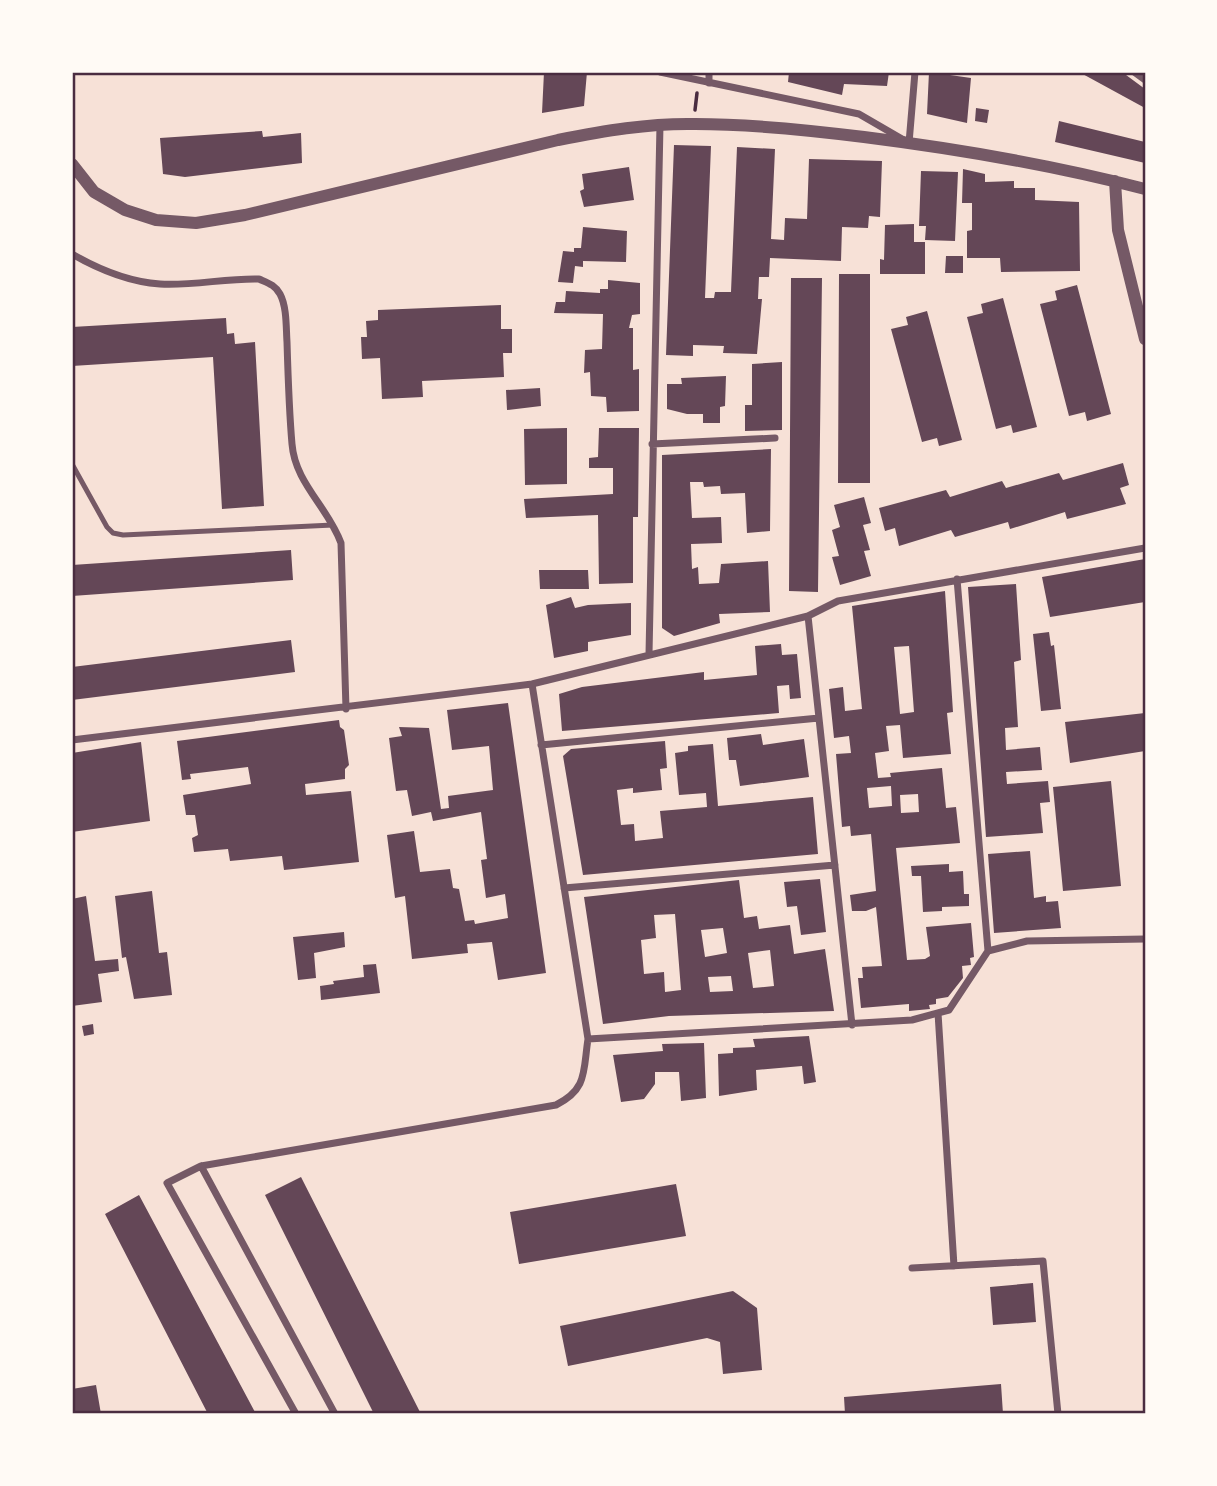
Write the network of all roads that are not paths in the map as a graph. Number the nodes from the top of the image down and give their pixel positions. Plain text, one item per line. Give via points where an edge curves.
1 (660, 72) edge
2 (709, 72) edge
3 (915, 72) edge
4 (1134, 72) edge
5 (1145, 80) edge
6 (709, 83) junction
7 (660, 125) junction
8 (909, 143) junction
9 (72, 164) edge
10 (1115, 181) junction
11 (1145, 189) edge
12 (72, 254) edge
13 (1145, 340) edge
14 (775, 438) dead end
15 (652, 444) junction
16 (72, 464) edge
17 (334, 525) junction
18 (1145, 548) edge
19 (957, 579) junction
20 (808, 616) junction
21 (649, 654) junction
22 (532, 684) junction
23 (346, 709) junction
24 (819, 718) junction
25 (72, 740) edge
26 (541, 745) junction
27 (835, 865) junction
28 (564, 888) junction
29 (1145, 939) edge
30 (988, 951) junction
31 (937, 1013) junction
32 (852, 1025) junction
33 (588, 1039) junction
34 (201, 1166) junction
35 (954, 1266) junction
36 (912, 1268) dead end
37 (296, 1414) edge
38 (335, 1414) edge
39 (1058, 1414) edge

1 - 6 street
2 - 6 street
3 - 8 street
4 - 5 street
6 - 8 street via 859,114
7 - 8 street via 789,129
7 - 9 street via 558,140 196,223 156,220 125,210 94,192
7 - 15 street
8 - 10 street
10 - 11 street
10 - 13 street via 1118,230
12 - 17 street via 136,281 259,279 272,284 282,296 296,468
14 - 15 street
15 - 21 street
16 - 17 lane via 113,533
17 - 23 street via 341,543
18 - 19 street
19 - 20 street via 838,601
19 - 30 street
20 - 21 street
20 - 24 street
21 - 22 street
22 - 23 street
22 - 26 street
23 - 25 street
24 - 26 street
24 - 27 street
26 - 28 street
27 - 28 street
27 - 32 street
28 - 33 street
29 - 30 street via 1027,940
30 - 31 street via 949,1010
31 - 32 street
31 - 35 street
32 - 33 street
33 - 34 street via 582,1082 571,1098 556,1105
34 - 37 street via 167,1183
34 - 38 street
35 - 36 street
35 - 39 street via 1043,1261

